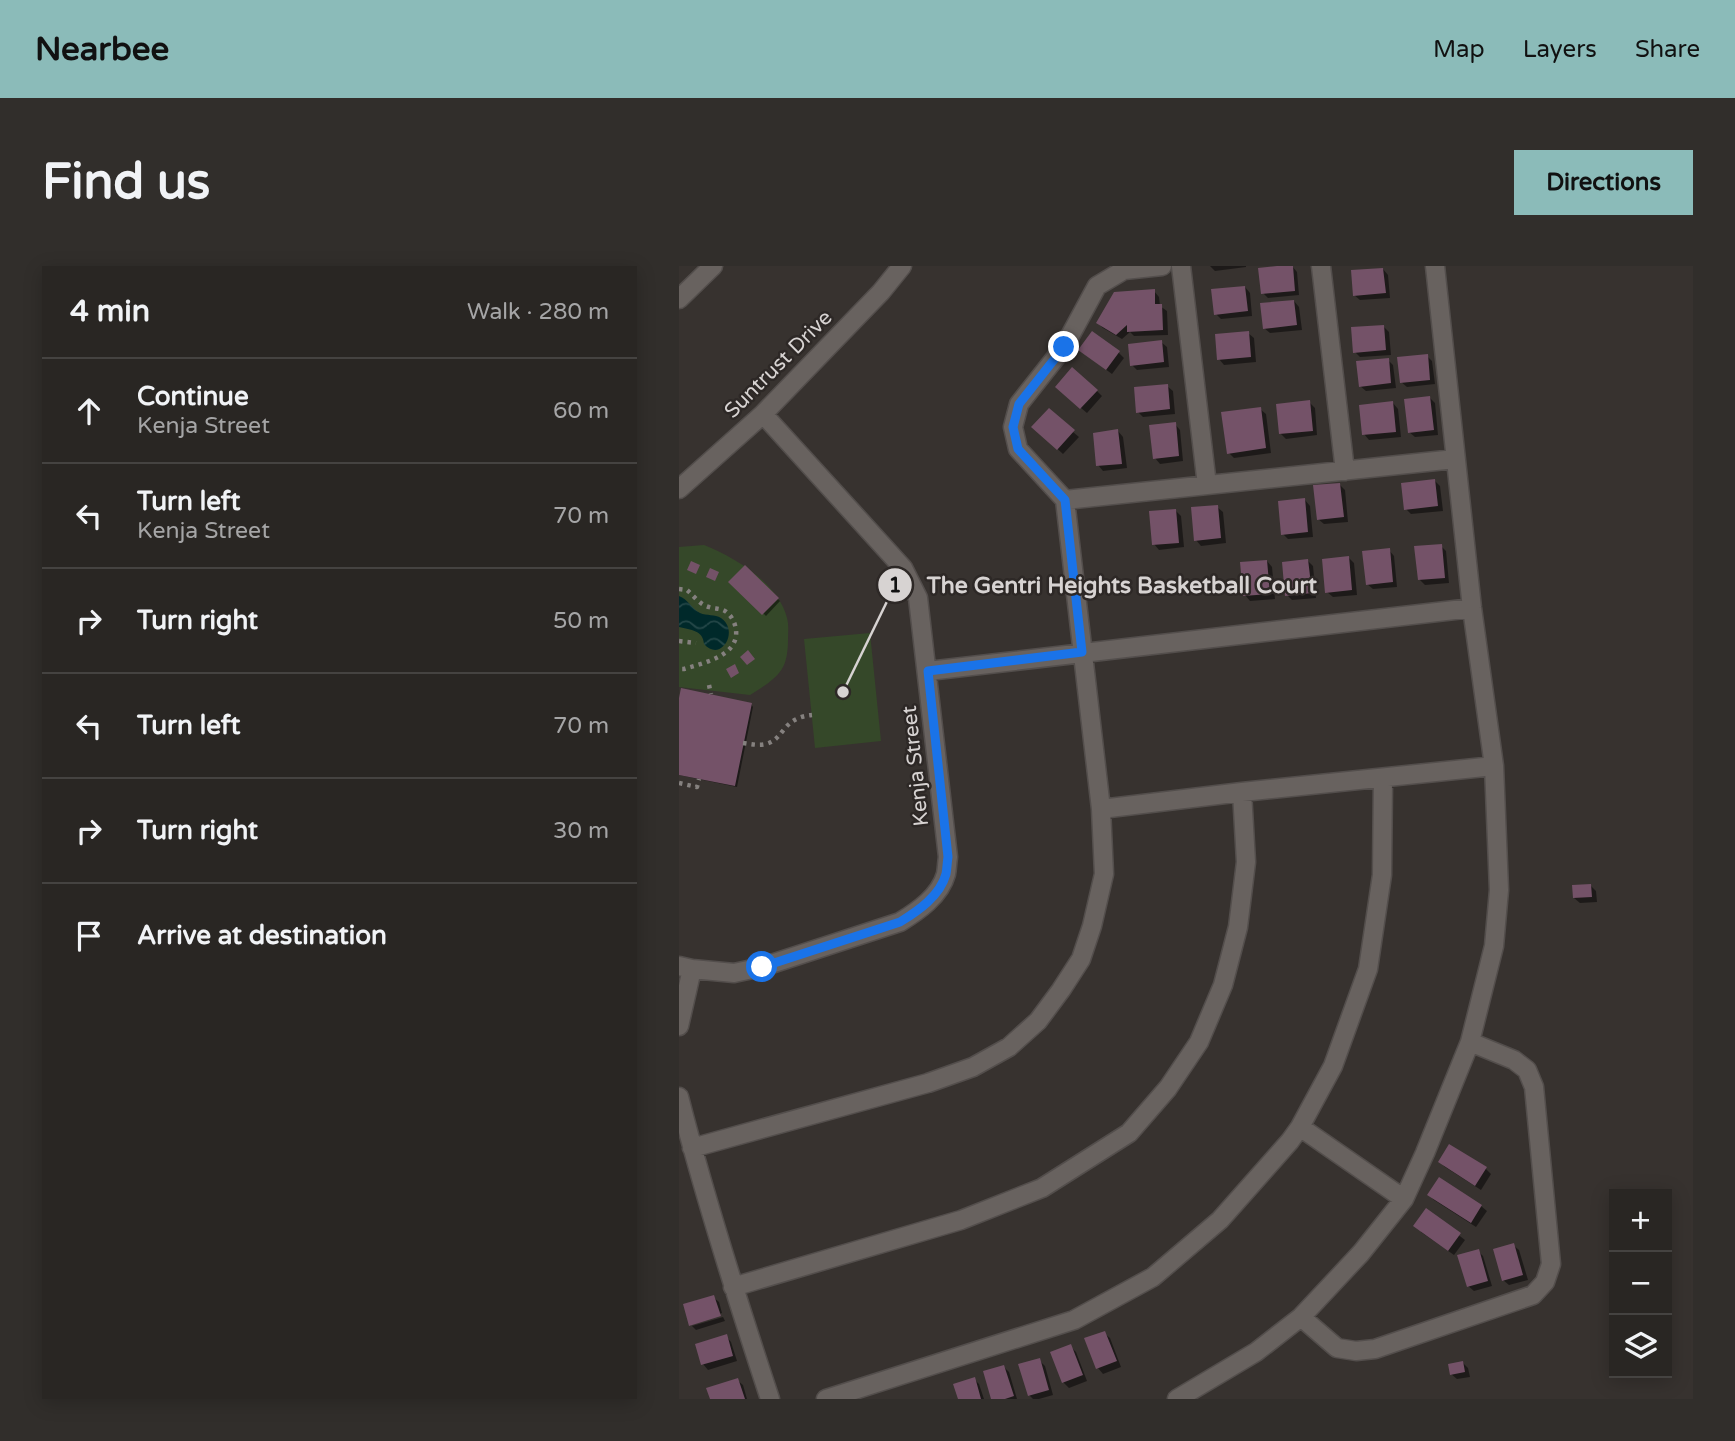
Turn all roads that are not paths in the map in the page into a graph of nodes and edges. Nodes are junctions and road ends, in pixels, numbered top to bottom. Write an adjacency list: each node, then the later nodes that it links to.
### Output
1 (713, 266): 7 (street)
2 (902, 266): 8 (street, Suntrust Drive)
3 (1162, 266): 13 (street)
4 (1181, 266): 11 (street)
5 (1321, 266): 10 (street)
6 (1435, 266): 9 (street)
7 (679, 299)
8 (763, 414): 12 (street, Suntrust Drive); 16 (street, Kenja Street)
9 (1455, 459): 10 (street); 14 (street)
10 (1345, 471): 11 (street)
11 (1207, 485): 13 (street)
12 (679, 489)
13 (1065, 500): 15 (street)
14 (1472, 608): 15 (street); 17 (street)
15 (1082, 652): 16 (street); 20 (street)
16 (928, 671): 21 (street, Kenja Street)
17 (1494, 766): 18 (street); 23 (street)
18 (1383, 778): 19 (street); 25 (street)
19 (1243, 792): 20 (street); 28 (street)
20 (1101, 809): 26 (street)
21 (685, 967): 22 (street)
22 (679, 1026)
23 (1470, 1042): 27 (street); 29 (street)
24 (679, 1097): 26 (street)
25 (1300, 1126): 27 (street); 31 (street)
26 (692, 1148): 28 (street)
27 (1404, 1199): 29 (street)
28 (733, 1287): 30 (street)
29 (1301, 1317): 32 (street)
30 (769, 1399)
31 (826, 1399)
32 (1177, 1399)

